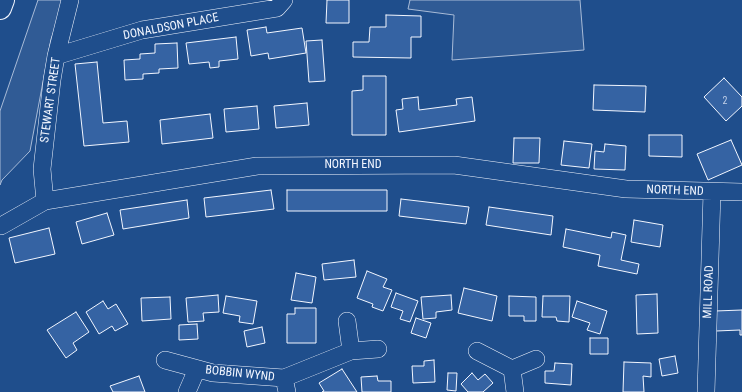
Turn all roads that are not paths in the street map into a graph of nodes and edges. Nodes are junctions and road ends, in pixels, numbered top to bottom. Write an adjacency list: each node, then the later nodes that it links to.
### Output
1 (3, 0): 4 (highway)
2 (70, 0): 5 (street, STEWART STREET)
3 (284, 0): 5 (street, DONALDSON PLACE)
4 (0, 8)
5 (56, 56): 8 (street, STEWART STREET)
6 (712, 192): 7 (street, NORTH END); 8 (street, NORTH END); 21 (street, MILL ROAD)
7 (742, 192)
8 (45, 201): 9 (street, NORTH END)
9 (0, 226)
10 (347, 320): 12 (street)
11 (378, 349): 12 (street, BOBBIN WYND)
12 (351, 351): 18 (street, BOBBIN WYND)
13 (477, 351): 17 (street)
14 (536, 359): 17 (street)
15 (165, 360): 16 (street, BOBBIN WYND)
16 (197, 369): 18 (street, BOBBIN WYND); 19 (street, BOBBIN WYND)
17 (512, 370): 20 (street)
18 (285, 385)
19 (187, 392)
20 (515, 392)
21 (706, 392)

